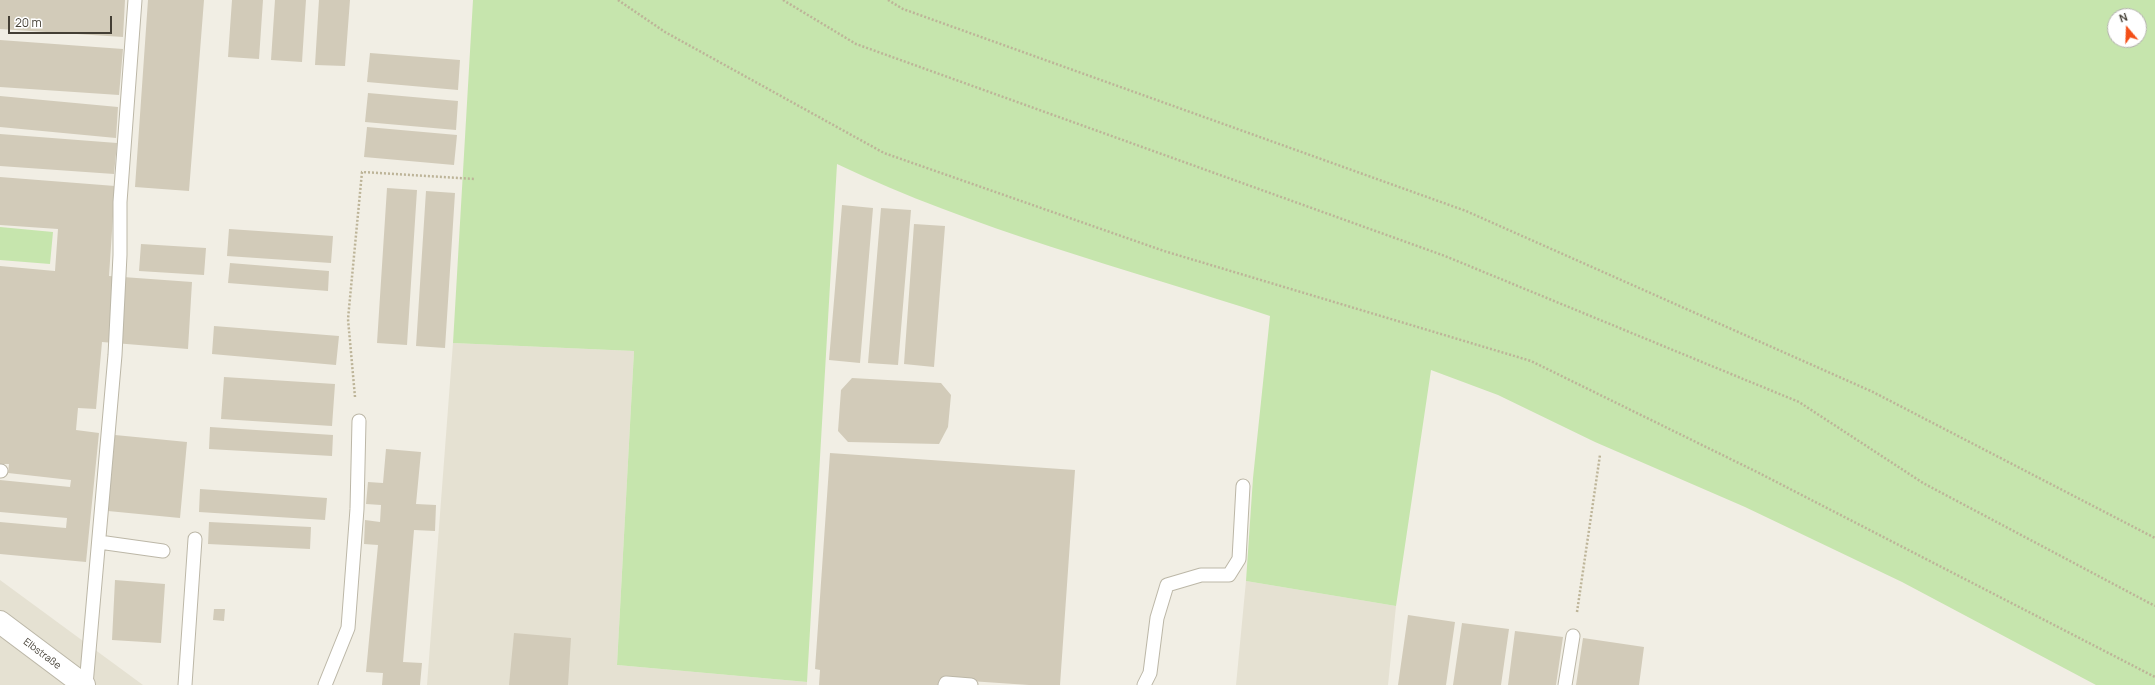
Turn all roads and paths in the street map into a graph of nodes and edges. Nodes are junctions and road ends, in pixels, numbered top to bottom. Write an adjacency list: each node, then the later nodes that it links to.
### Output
1 (135, 0): 11 (lane)
2 (618, 0): 16 (path)
3 (783, 0): 13 (path)
4 (888, 0): 9 (path)
5 (475, 179): 6 (path)
6 (359, 421): 19 (lane)
7 (1600, 456): 15 (path)
8 (1243, 486): 22 (lane)
9 (2155, 538)
10 (195, 539): 18 (lane)
11 (99, 542): 12 (lane); 17 (lane)
12 (163, 551)
13 (2155, 606)
14 (0, 622): 17 (street, Elbstraße)
15 (1573, 636): 23 (lane)
16 (2155, 677)
17 (85, 685)
18 (185, 685)
19 (326, 685)
20 (945, 685): 21 (lane)
21 (971, 685)
22 (1144, 685)
23 (1565, 685)

